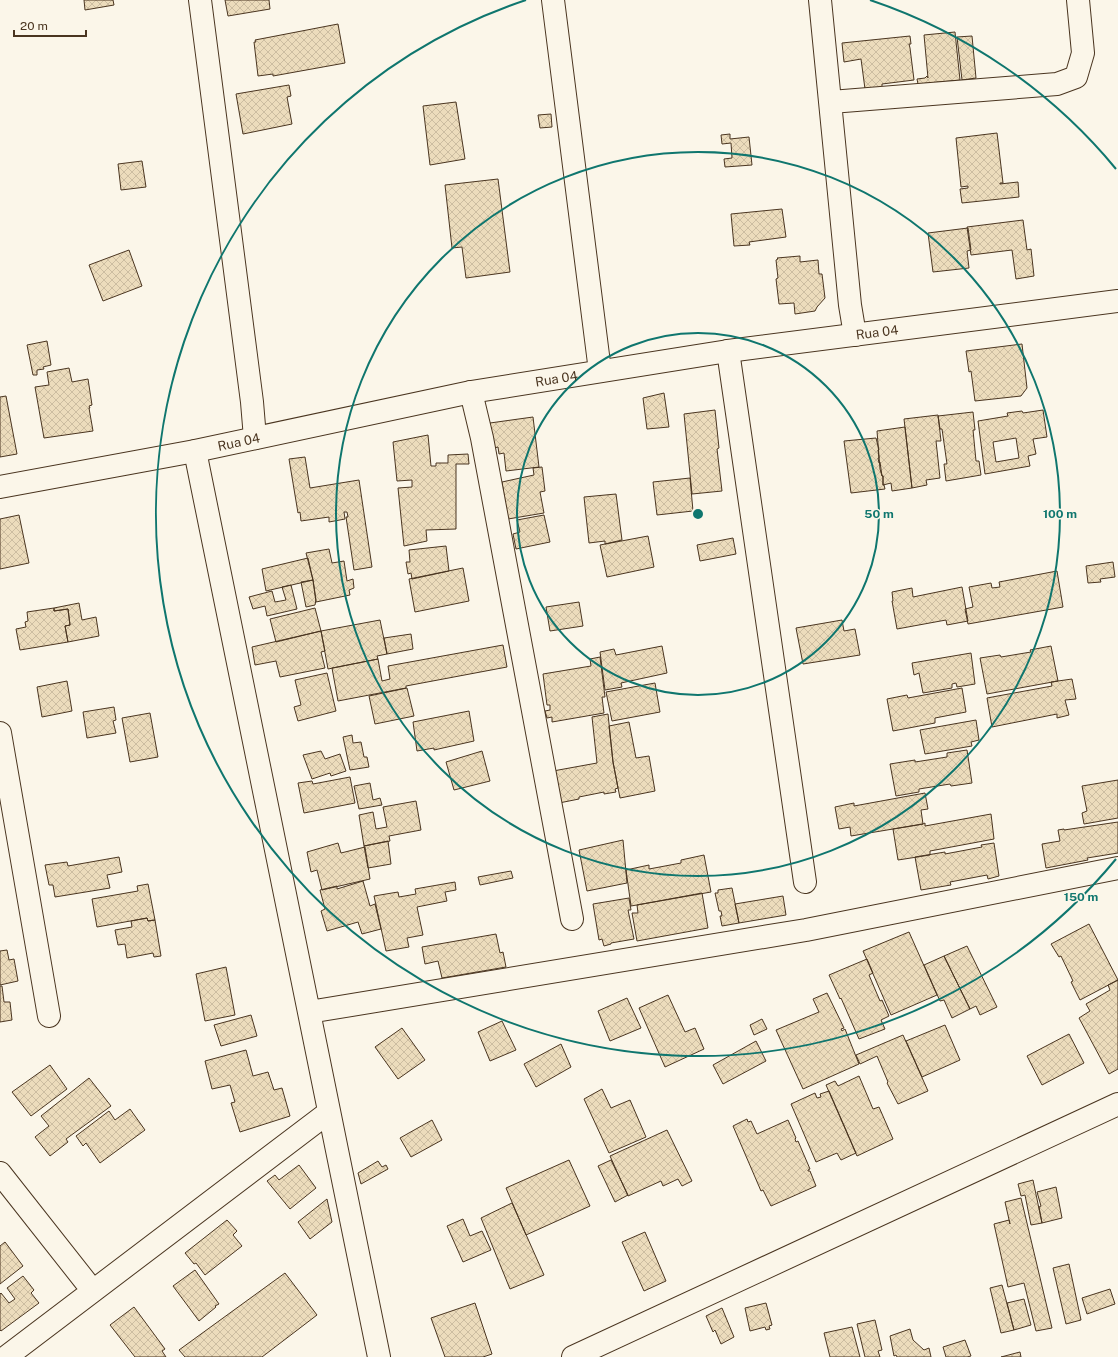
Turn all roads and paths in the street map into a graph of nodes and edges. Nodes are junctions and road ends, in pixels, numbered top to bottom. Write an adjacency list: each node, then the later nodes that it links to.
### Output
1 (200, 0): 11 (street)
2 (553, 0): 9 (street)
3 (820, 0): 5 (street)
4 (1078, 0): 5 (street)
5 (831, 102): 7 (street)
6 (1118, 300): 7 (street, Rua 04)
7 (855, 335): 8 (street, Rua 04)
8 (728, 351): 9 (street, Rua 04); 16 (street)
9 (600, 371): 10 (street, Rua 04)
10 (471, 392): 11 (street, Rua 04); 17 (street)
11 (255, 438): 12 (street, Rua 04)
12 (195, 451): 13 (street, Rua 04); 18 (street)
13 (0, 487)
14 (0, 733): 19 (street)
15 (1118, 868): 18 (street)
16 (805, 882)
17 (572, 919)
18 (309, 1012): 21 (street)
19 (49, 1016)
20 (1118, 1104): 26 (street)
21 (329, 1112): 23 (street); 25 (street)
22 (0, 1173): 23 (street)
23 (93, 1291): 24 (street)
24 (6, 1357)
25 (379, 1357)
26 (573, 1357)

